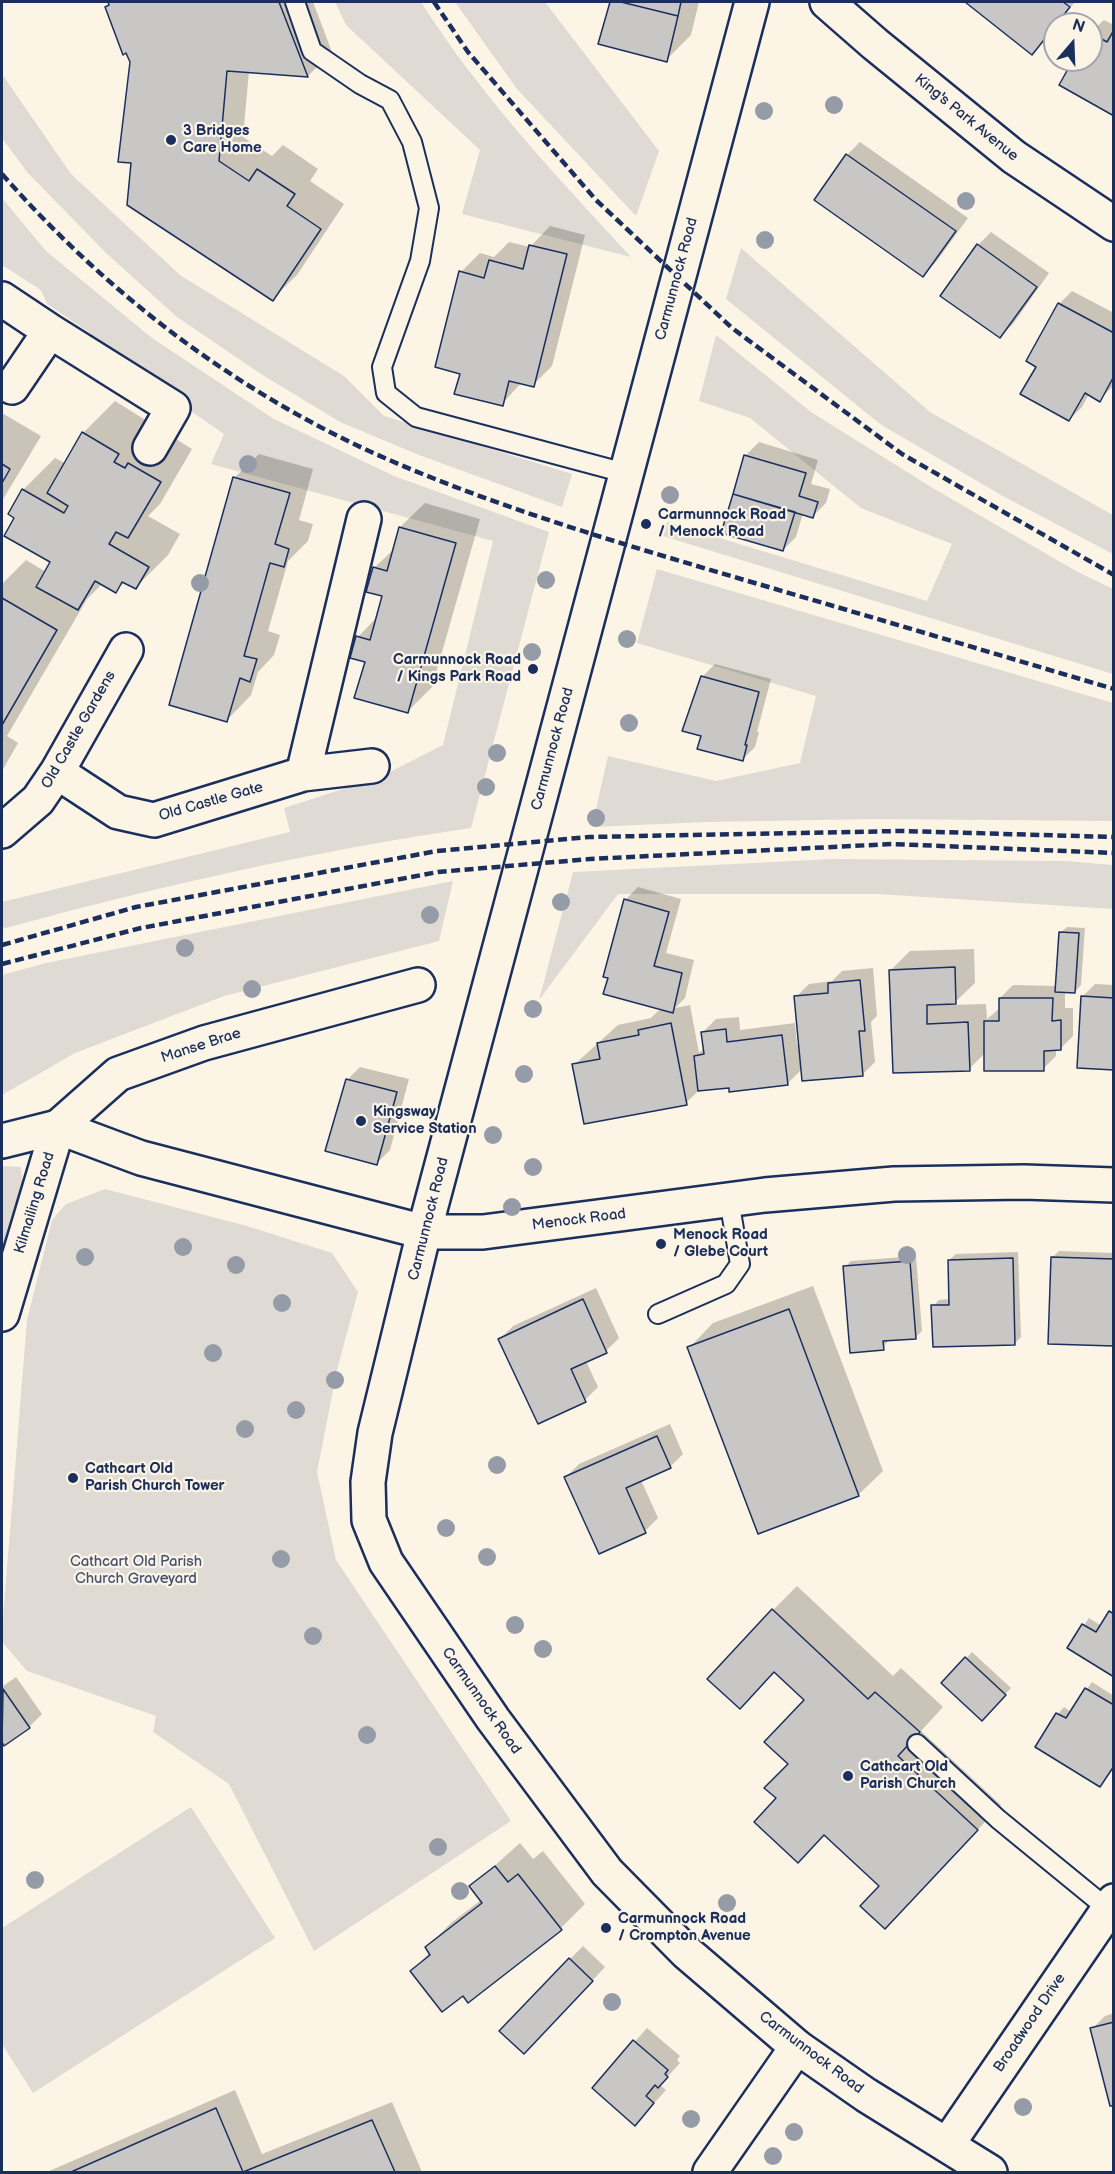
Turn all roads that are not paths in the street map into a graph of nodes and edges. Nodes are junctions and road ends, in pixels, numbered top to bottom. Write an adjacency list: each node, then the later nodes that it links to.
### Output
1 (294, 2): 9 (lane)
2 (752, 2): 9 (street, Carmunnock Road)
3 (828, 2): 4 (street, King's Park Avenue)
4 (1113, 224)
5 (2, 299): 6 (street)
6 (50, 331): 7 (street); 8 (street)
7 (12, 387)
8 (150, 448)
9 (625, 473): 21 (street, Carmunnock Road)
10 (364, 519): 14 (street)
11 (126, 650): 13 (street, Old Castle Gardens)
12 (372, 766): 14 (street, Old Castle Gate)
13 (57, 772): 14 (street, Old Castle Gate); 15 (street, Old Castle Gardens)
14 (303, 774)
15 (2, 831)
16 (418, 985): 17 (street, Manse Brae)
17 (58, 1127): 18 (street, Manse Brae); 21 (street, Menock Road); 22 (street, Kilmailing Road)
18 (2, 1142)
19 (1113, 1185): 20 (street, Menock Road)
20 (729, 1200): 21 (street, Menock Road); 23 (lane)
21 (424, 1232): 26 (street, Carmunnock Road)
22 (2, 1314)
23 (657, 1314)
24 (917, 1744): 25 (lane)
25 (1111, 1905): 27 (street, Broadwood Drive)
26 (797, 2047): 27 (street, Carmunnock Road); 28 (street)
27 (947, 2145): 29 (street, Carmunnock Road)
28 (710, 2172)
29 (990, 2172)

